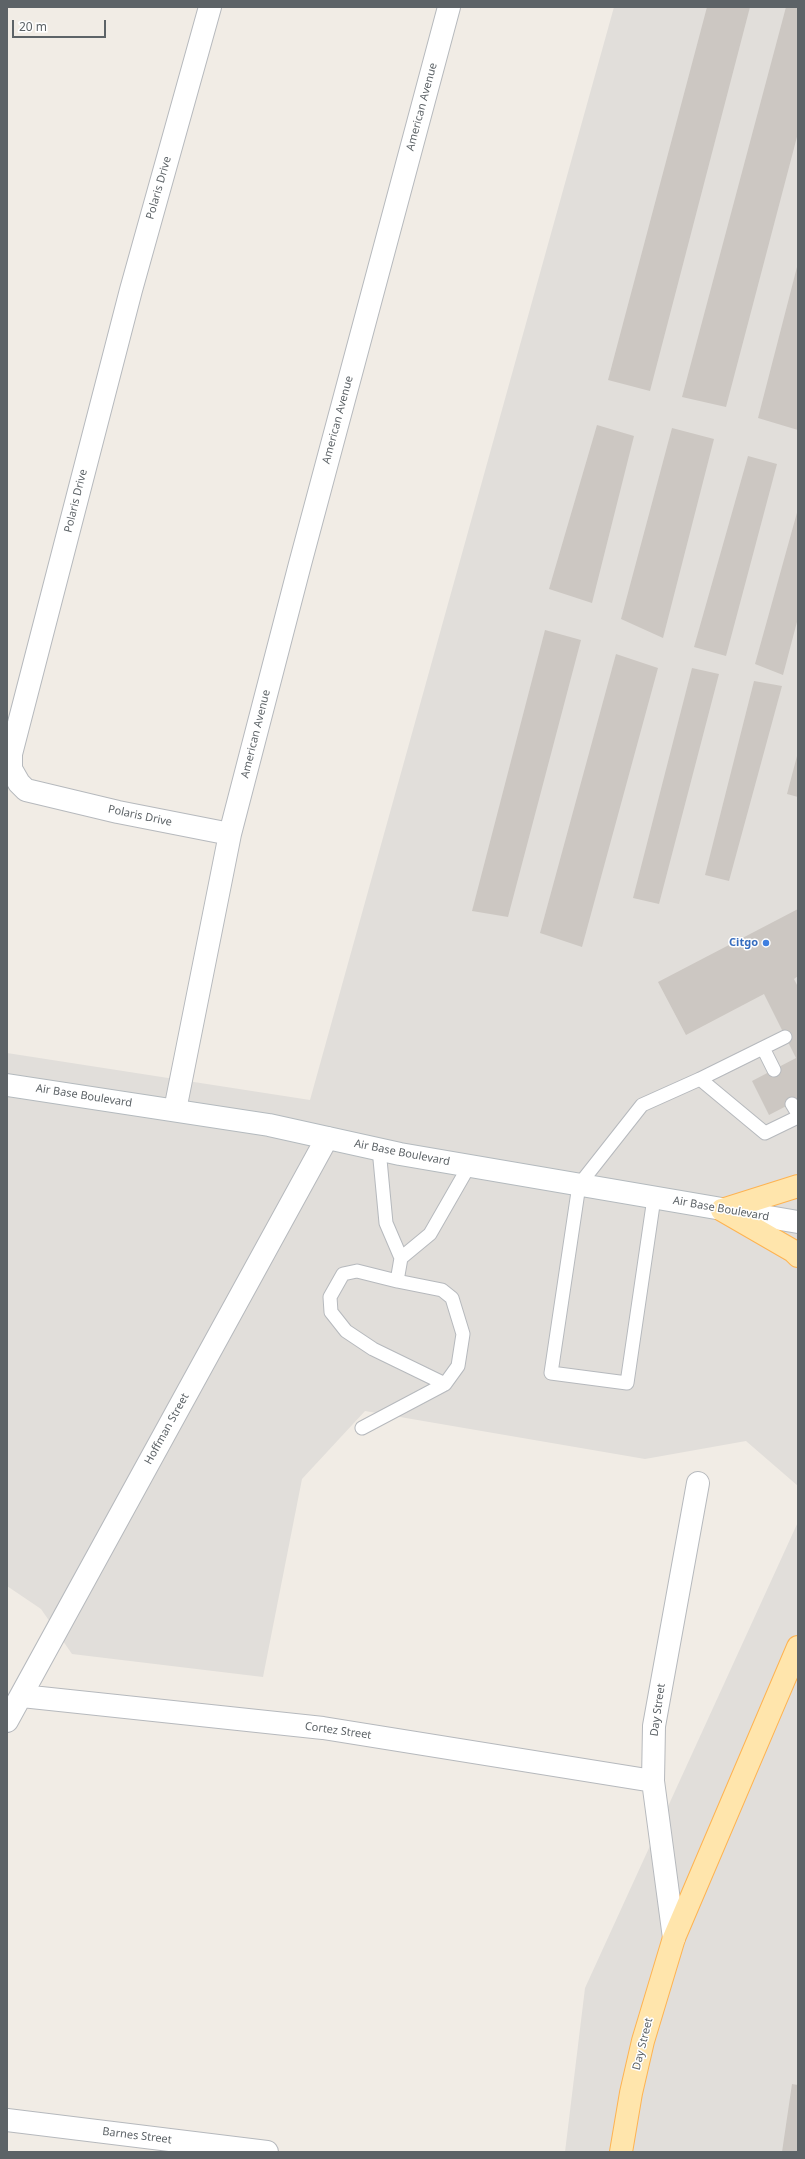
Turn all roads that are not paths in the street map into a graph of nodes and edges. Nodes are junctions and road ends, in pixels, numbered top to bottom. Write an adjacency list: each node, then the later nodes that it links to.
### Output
1 (210, 7): 3 (street, Polaris Drive)
2 (449, 7): 3 (street, American Avenue)
3 (230, 834): 9 (street, American Avenue)
4 (785, 1037): 5 (lane)
5 (763, 1048): 6 (lane); 7 (lane)
6 (774, 1070)
7 (700, 1079): 10 (lane); 14 (lane)
8 (7, 1085): 9 (street, Air Base Boulevard)
9 (175, 1110): 11 (street, Air Base Boulevard)
10 (796, 1112)
11 (327, 1138): 12 (street, Air Base Boulevard); 26 (street, Hoffman Street)
12 (378, 1149): 13 (street, Air Base Boulevard); 20 (lane)
13 (469, 1166): 14 (street, Air Base Boulevard); 20 (lane)
14 (579, 1185): 16 (street, Air Base Boulevard); 16 (lane)
15 (798, 1186): 17 (main road)
16 (654, 1198): 17 (street, Air Base Boulevard)
17 (722, 1210): 18 (street, Air Base Boulevard); 19 (main road)
18 (798, 1222)
19 (798, 1256)
20 (401, 1258): 21 (lane)
21 (397, 1282): 22 (lane); 22 (lane)
22 (446, 1384): 23 (lane)
23 (362, 1428)
24 (698, 1483): 28 (street, Day Street)
25 (798, 1647): 29 (main road, Day Street)
26 (22, 1696): 27 (street, Hoffman Street); 28 (street, Cortez Street)
27 (7, 1721)
28 (653, 1781): 29 (street, Day Street)
29 (674, 1938): 32 (main road, Day Street)
30 (7, 2120): 31 (street, Barnes Street)
31 (267, 2152)
32 (621, 2152)

